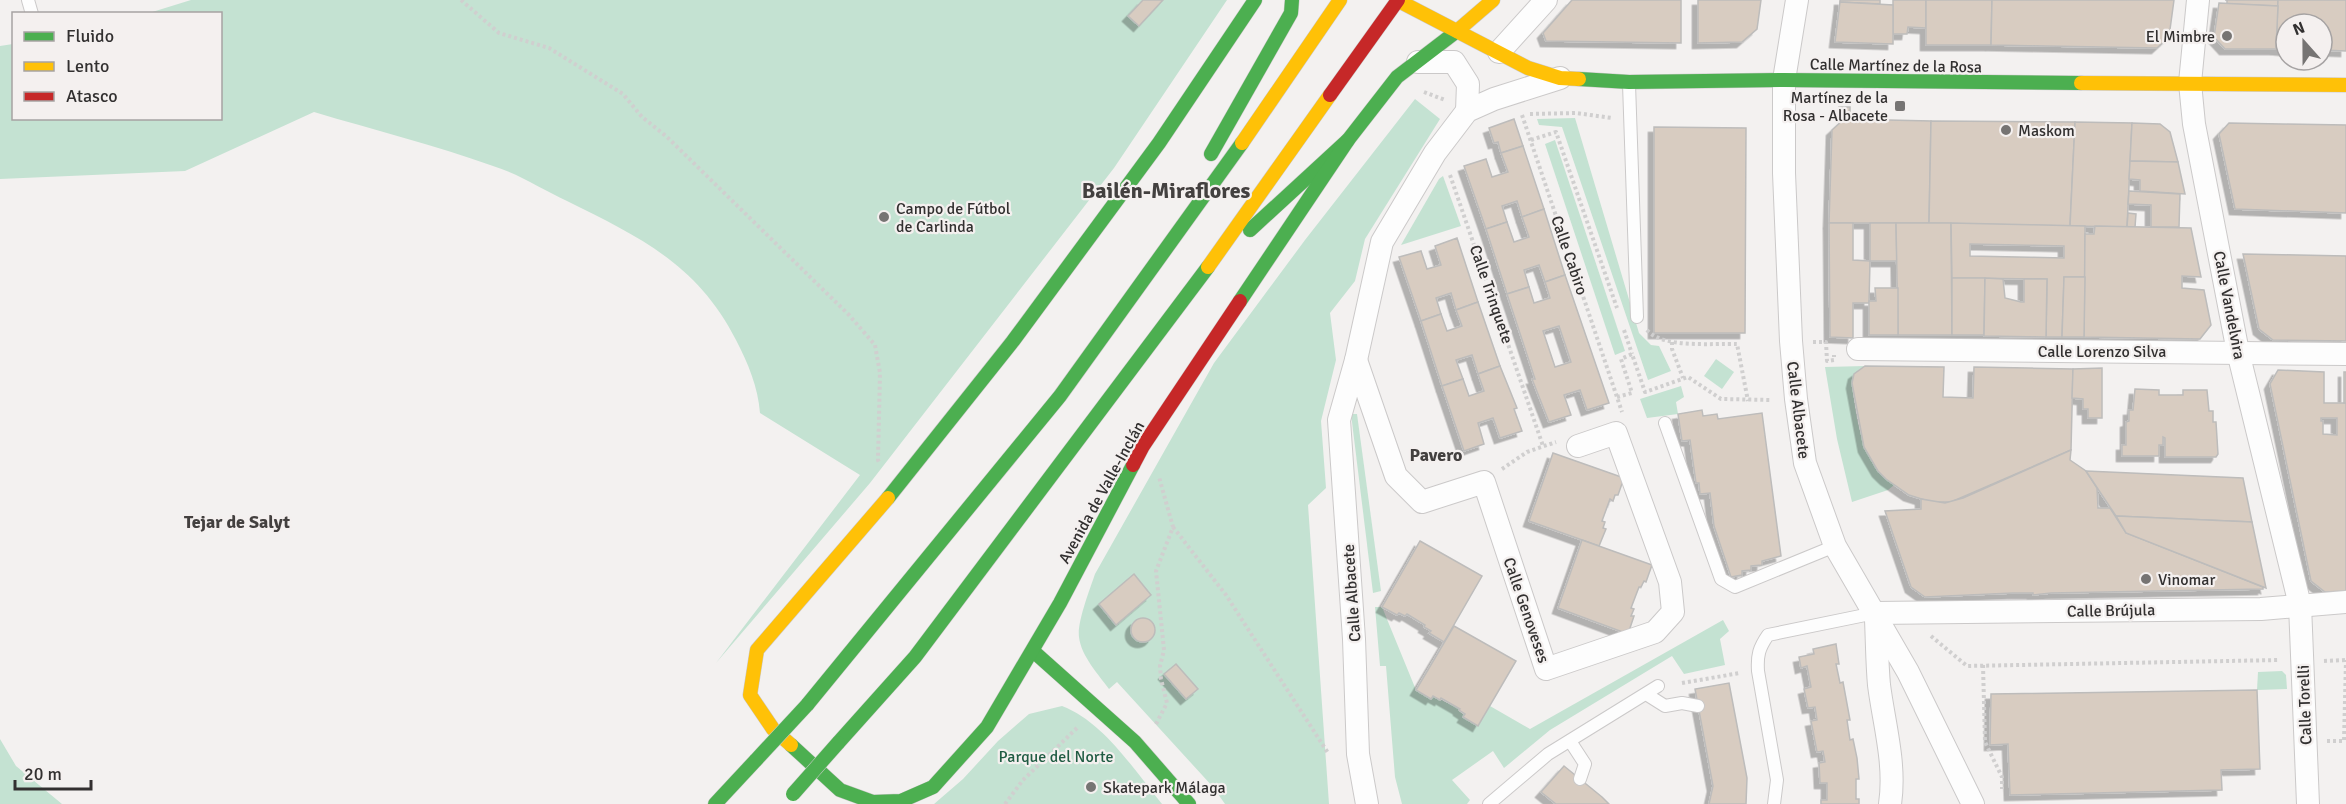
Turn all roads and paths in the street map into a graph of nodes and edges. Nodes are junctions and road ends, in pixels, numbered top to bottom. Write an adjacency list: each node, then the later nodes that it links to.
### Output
1 (461, 0): 48 (path)
2 (1255, 0): 75 (main road, Avenida de Valle-Inclán)
3 (1292, 0): 28 (main road)
4 (1340, 0): 28 (main road)
5 (1398, 0): 10 (main road, Calle Martínez de la Rosa); 29 (main road)
6 (1493, 0): 10 (main road, Avenida de Valle-Inclán)
7 (1546, 0): 11 (street)
8 (1797, 0): 14 (street, Calle Albacete)
9 (2198, 0): 16 (street, Calle Vandelvira)
10 (1457, 31): 11 (main road, Calle Martínez de la Rosa); 12 (main road, Avenida de Valle-Inclán)
11 (1499, 52): 13 (main road, Calle Martínez de la Rosa)
12 (1418, 62): 19 (street); 23 (main road, Avenida de Valle-Inclán)
13 (1560, 78): 15 (main road, Calle Martínez de la Rosa); 19 (street)
14 (1784, 80): 15 (main road, Calle Martínez de la Rosa); 16 (main road, Calle Martínez de la Rosa); 43 (street, Calle Albacete)
15 (1629, 82): 22 (lane)
16 (2190, 83): 17 (main road, Calle Martínez de la Rosa); 36 (street, Calle Vandelvira)
17 (2346, 85)
18 (1415, 88): 19 (path)
19 (1461, 107): 25 (street)
20 (1522, 114): 21 (path); 22 (path); 24 (path, Calle Cabiro)
21 (1512, 116)
22 (1630, 120): 31 (lane)
23 (1348, 140): 29 (main road); 57 (main road, Avenida de Valle-Inclán)
24 (1531, 140): 30 (path); 42 (path, Calle Cabiro)
25 (1441, 160): 27 (path, Calle Trinquete); 39 (street, Calle Albacete)
26 (1453, 169): 27 (path)
27 (1451, 177): 50 (path, Calle Trinquete)
28 (1171, 242): 76 (main road, bridge)
29 (1208, 267): 73 (main road, bridge)
30 (1617, 310)
31 (1637, 317): 33 (path)
32 (1621, 321): 37 (path)
33 (1672, 342): 41 (path); 44 (path)
34 (1826, 342): 40 (path)
35 (1858, 348): 36 (street, Calle Lorenzo Silva)
36 (2238, 352): 38 (street, Calle Lorenzo Silva); 54 (street, Calle Vandelvira)
37 (1632, 354): 41 (path); 42 (path)
38 (2346, 354)
39 (1356, 360): 50 (street); 79 (street, Calle Albacete)
40 (1834, 360)
41 (1683, 378): 44 (path)
42 (1617, 396): 45 (path, Calle Cabiro)
43 (1796, 399): 44 (path); 52 (street, Calle Albacete)
44 (1749, 401)
45 (1624, 417)
46 (1665, 423): 52 (lane)
47 (1578, 446): 50 (street, Calle Genoveses)
48 (882, 467)
49 (1156, 468): 51 (path)
50 (1484, 482)
51 (1173, 527): 67 (path); 70 (path)
52 (1835, 546): 55 (street, Calle Albacete)
53 (2346, 602): 54 (street, Calle Brújula)
54 (2300, 605): 55 (street, Calle Brújula); 83 (street, Calle Torelli)
55 (1875, 613): 62 (lane); 81 (street, Calle Albacete); 82 (street)
56 (1934, 639): 61 (path)
57 (1033, 651): 75 (main road, Avenida de Valle-Inclán); 78 (main road)
58 (2320, 660): 59 (path)
59 (2346, 660): 69 (path)
60 (2277, 661): 61 (path)
61 (1983, 665): 72 (path)
62 (1758, 671): 63 (path); 80 (lane)
63 (1658, 686): 64 (lane)
64 (1646, 694): 65 (lane); 68 (lane)
65 (1698, 706)
66 (1086, 718): 77 (path)
67 (1152, 728)
68 (1570, 741): 71 (lane); 74 (lane)
69 (2330, 741)
70 (1328, 753)
71 (1580, 779)
72 (2002, 789)
73 (789, 799)
74 (1497, 802)
75 (872, 803)
76 (715, 804)
77 (1005, 804)
78 (1189, 804)
79 (1366, 804)
80 (1774, 804)
81 (1890, 804)
82 (1973, 804)
83 (2308, 804)

